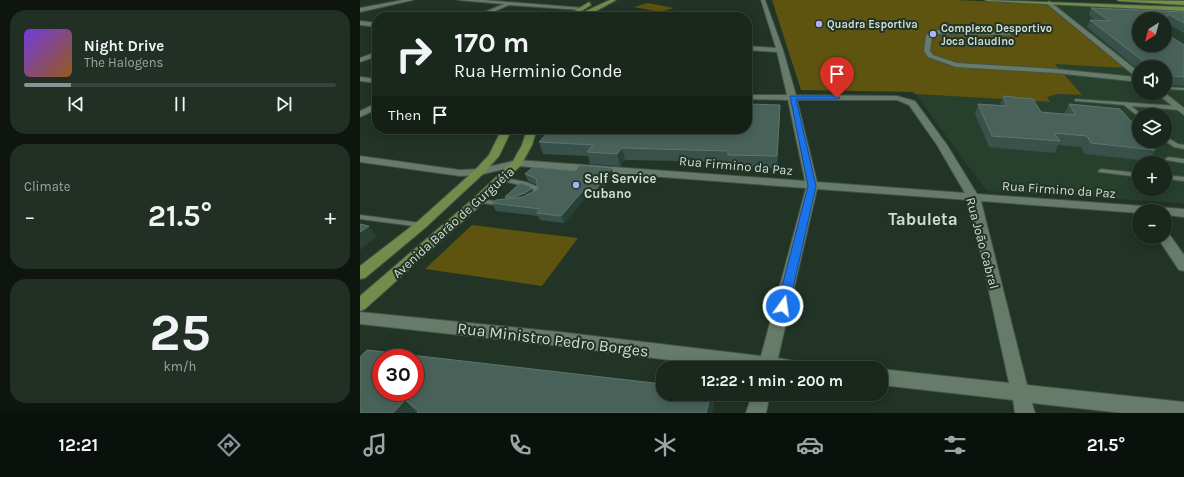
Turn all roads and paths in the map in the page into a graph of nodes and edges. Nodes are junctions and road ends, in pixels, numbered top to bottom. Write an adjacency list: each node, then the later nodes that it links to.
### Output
1 (410, 0): 16 (street)
2 (460, 0): 13 (street)
3 (521, 0): 13 (street)
4 (601, 0): 17 (main road)
5 (608, 0): 20 (main road)
6 (614, 0): 20 (main road)
7 (763, 0): 23 (street)
8 (987, 0): 12 (main road)
9 (1119, 0): 11 (highway)
10 (594, 1): 17 (main road)
11 (1138, 1): 14 (highway)
12 (1049, 3): 15 (main road); 26 (street)
13 (510, 4): 17 (street); 18 (street)
14 (1184, 4)
15 (1184, 9)
16 (360, 10)
17 (578, 10): 19 (main road)
18 (489, 12)
19 (575, 12)
20 (588, 12)
21 (1008, 34): 28 (street)
22 (752, 48): 23 (street)
23 (780, 50): 33 (street)
24 (372, 56): 25 (street)
25 (360, 60)
26 (1132, 70)
27 (360, 79): 29 (street)
28 (1132, 79)
29 (372, 80)
30 (1172, 88): 31 (lane)
31 (1184, 89)
32 (752, 97): 33 (street)
33 (792, 97): 55 (street); 56 (street, Rua João Cabral)
34 (1077, 100): 36 (lane)
35 (1170, 100): 37 (street)
36 (1126, 104): 37 (lane); 39 (lane)
37 (1180, 107)
38 (372, 108): 40 (street)
39 (1132, 109)
40 (360, 114)
41 (505, 134): 50 (main road, Avenida Barão de Gurguéia)
42 (530, 134): 48 (main road, Avenida Barão de Gurguéia)
43 (1172, 143): 44 (lane)
44 (1184, 147)
45 (360, 159): 50 (street, Rua Firmino da Paz)
46 (1172, 160): 47 (lane)
47 (1184, 161)
48 (517, 163): 50 (street, Rua Firmino da Paz); 53 (main road, Avenida Barão de Gurguéia); 55 (street, Rua Firmino da Paz)
49 (1101, 171): 51 (lane)
50 (479, 172): 64 (main road, Avenida Barão de Gurguéia)
51 (1132, 174)
52 (1172, 178): 54 (lane)
53 (500, 179): 57 (main road, Avenida Barão de Gurguéia); 58 (lane)
54 (1184, 179)
55 (812, 186): 56 (street, Rua Firmino da Paz); 71 (street)
56 (974, 198): 60 (street, Rua Firmino da Paz); 73 (street, Rua João Cabral)
57 (478, 201): 59 (lane); 68 (main road, Avenida Barão de Gurguéia)
58 (527, 202)
59 (507, 205)
60 (1132, 209)
61 (1172, 212): 62 (street)
62 (1184, 213)
63 (360, 217): 64 (lane)
64 (420, 225): 67 (main road, Avenida Barão de Gurguéia)
65 (1169, 244): 66 (street)
66 (1184, 266)
67 (360, 274)
68 (360, 305)
69 (360, 318): 70 (street, Rua Ministro Pedro Borges)
70 (723, 361)
71 (769, 361)
72 (888, 378): 73 (street)
73 (1020, 392): 75 (street); 77 (street, Rua João Cabral)
74 (759, 401): 76 (street)
75 (1184, 411)
76 (756, 413)
77 (1025, 413)

